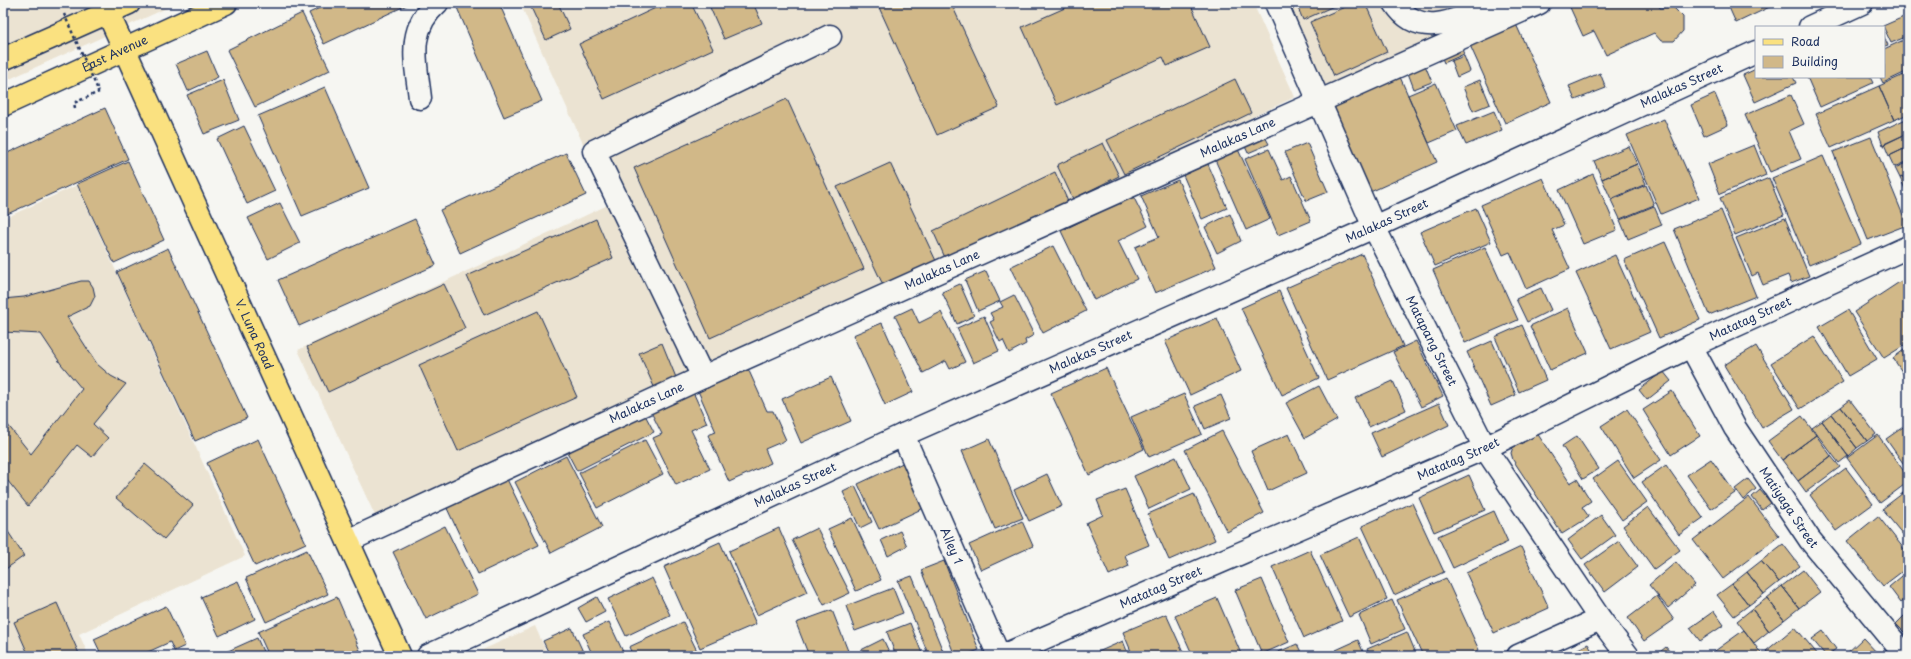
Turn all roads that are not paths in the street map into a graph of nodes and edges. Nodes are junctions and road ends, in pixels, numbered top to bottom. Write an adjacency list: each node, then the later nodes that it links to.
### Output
1 (128, 3): 9 (main road)
2 (226, 3): 12 (main road, East Avenue)
3 (437, 3): 15 (street)
4 (1276, 3): 16 (street, Matapang Street)
5 (1395, 3): 6 (street)
6 (1494, 3)
7 (1539, 3): 16 (street, Malakas Lane)
8 (1862, 3): 10 (street)
9 (108, 13): 12 (main road, V. Luna Road); 14 (main road)
10 (1812, 26)
11 (830, 36): 21 (street)
12 (124, 49): 17 (main road, East Avenue); 24 (main road, V. Luna Road)
13 (1755, 52): 18 (street, Malakas Street)
14 (3, 59)
15 (420, 98)
16 (1318, 103): 18 (street, Matapang Street); 21 (street, Malakas Lane)
17 (3, 105)
18 (1374, 227): 22 (street, Malakas Street); 23 (street, Matapang Street)
19 (1907, 250): 20 (street, Matatag Street)
20 (1691, 346): 23 (street, Matatag Street); 31 (street, Matiyaga Street)
21 (701, 374): 24 (street, Malakas Lane)
22 (903, 435): 27 (street, Malakas Street); 28 (street, Alley 1)
23 (1485, 448): 25 (street, Matapang Street); 28 (street, Matatag Street)
24 (348, 541): 26 (main road, V. Luna Road)
25 (1600, 619): 29 (street); 30 (street, Matapang Street)
26 (400, 656)
27 (428, 656)
28 (1000, 656)
29 (1518, 656)
30 (1628, 656)
31 (1906, 656)

